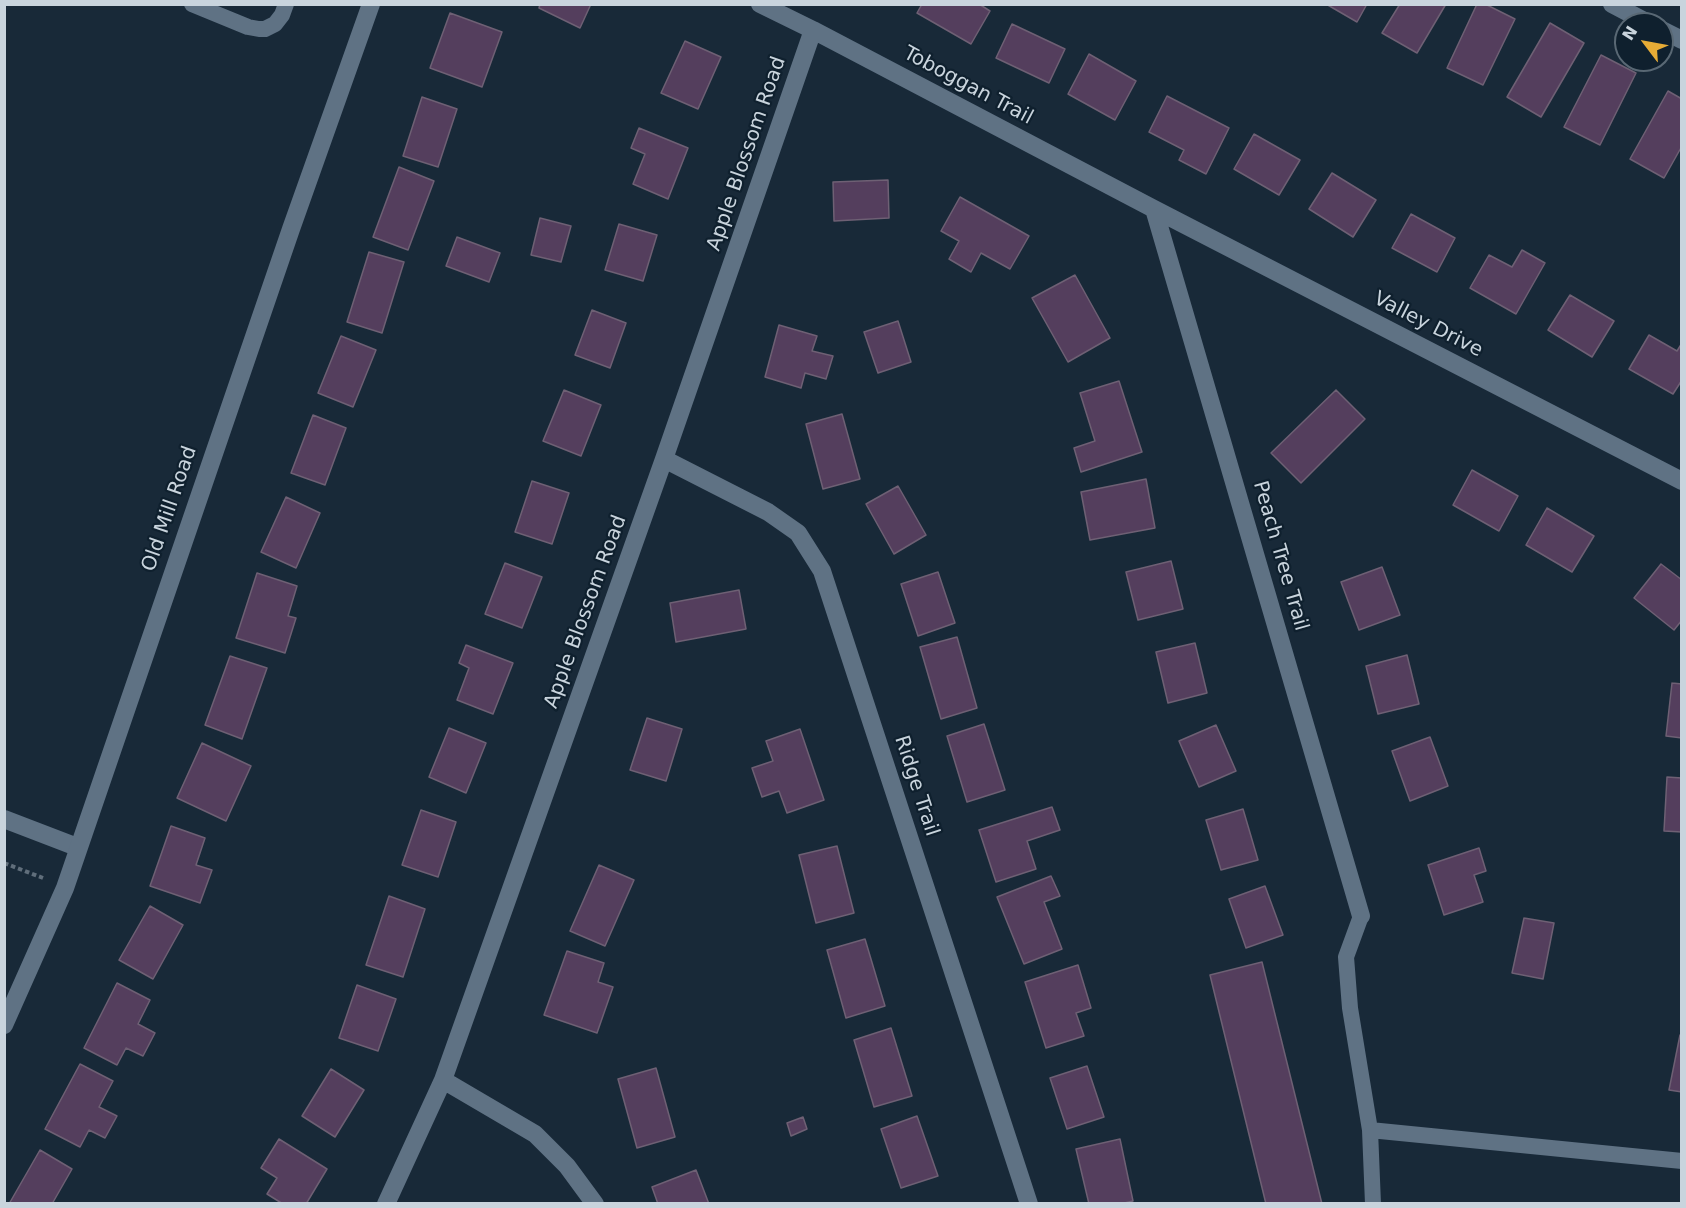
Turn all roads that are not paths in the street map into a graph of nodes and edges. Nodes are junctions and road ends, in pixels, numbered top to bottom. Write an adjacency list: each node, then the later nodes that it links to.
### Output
1 (192, 4): 2 (lane)
2 (286, 4)
3 (371, 4): 12 (street, Old Mill Road)
4 (760, 4): 7 (street, Toboggan Trail)
5 (1612, 4): 6 (street)
6 (1627, 12)
7 (813, 30): 8 (street, Toboggan Trail); 9 (street, Apple Blossom Road)
8 (1155, 209): 10 (street, Valley Drive); 13 (street, Peach Tree Trail)
9 (664, 459): 15 (street, Apple Blossom Road); 20 (street, Ridge Trail)
10 (1682, 482)
11 (4, 819): 12 (street)
12 (78, 847): 14 (street, Old Mill Road)
13 (1362, 916): 16 (lane)
14 (4, 1025)
15 (443, 1080): 18 (street, Apple Blossom Road); 19 (street)
16 (1370, 1131): 17 (lane); 21 (lane)
17 (1682, 1161)
18 (386, 1203)
19 (595, 1203)
20 (1029, 1203)
21 (1373, 1203)

